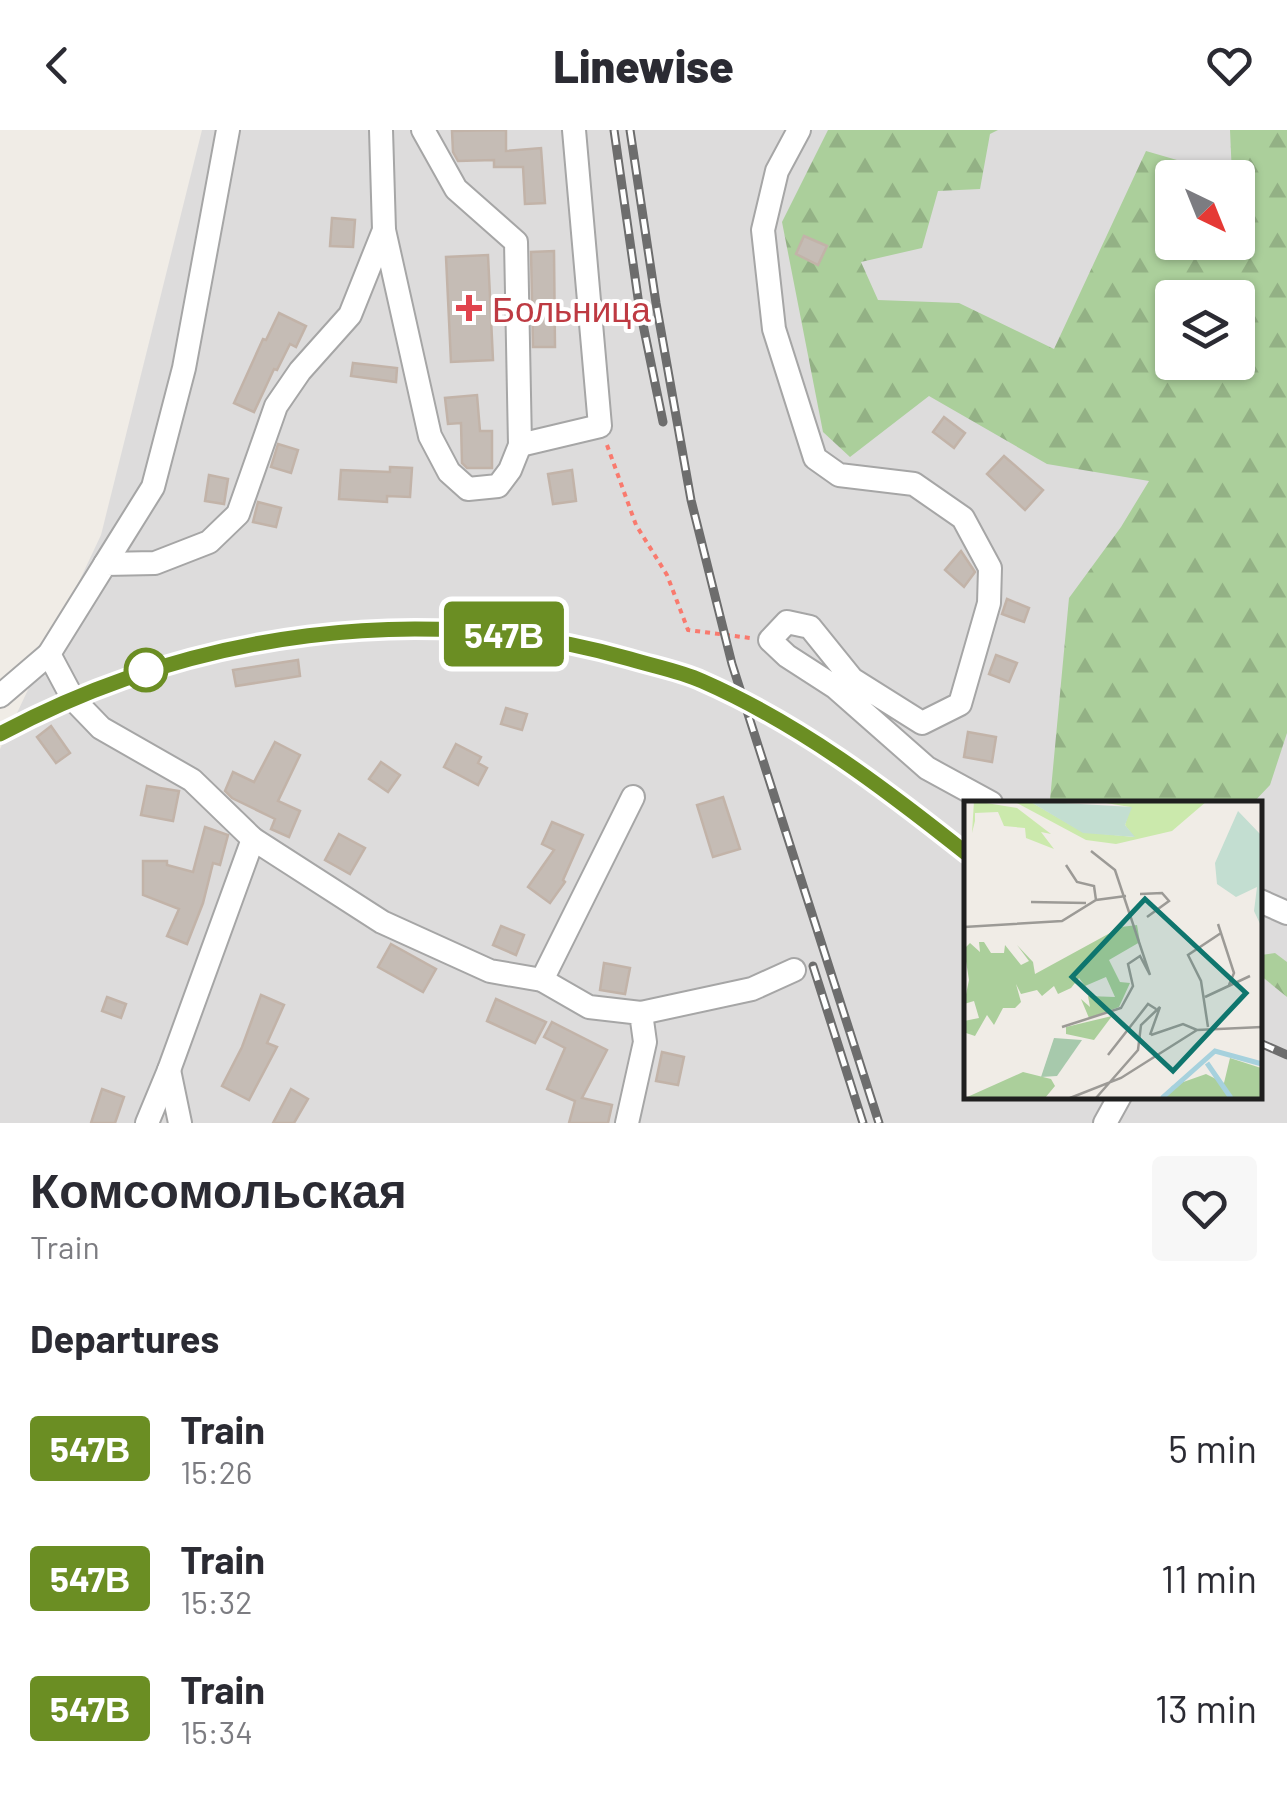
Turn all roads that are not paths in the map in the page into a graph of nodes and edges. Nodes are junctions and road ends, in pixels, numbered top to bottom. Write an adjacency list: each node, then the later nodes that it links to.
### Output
1 (228, 130): 8 (street)
2 (381, 130): 6 (street)
3 (423, 130): 7 (street)
4 (574, 130): 7 (street)
5 (799, 130): 12 (street)
6 (384, 230): 7 (street); 8 (street)
7 (520, 445)
8 (106, 564): 9 (street)
9 (49, 654): 10 (street); 13 (street)
10 (0, 696)
11 (632, 797): 17 (street)
12 (987, 801)
13 (253, 839): 17 (street); 19 (street)
14 (1262, 904): 15 (street)
15 (1287, 913)
16 (794, 970): 18 (street)
17 (542, 980): 18 (street)
18 (641, 1013): 23 (street)
19 (170, 1070): 21 (street); 22 (street)
20 (1119, 1098): 24 (street)
21 (147, 1123)
22 (180, 1123)
23 (627, 1123)
24 (1106, 1123)

